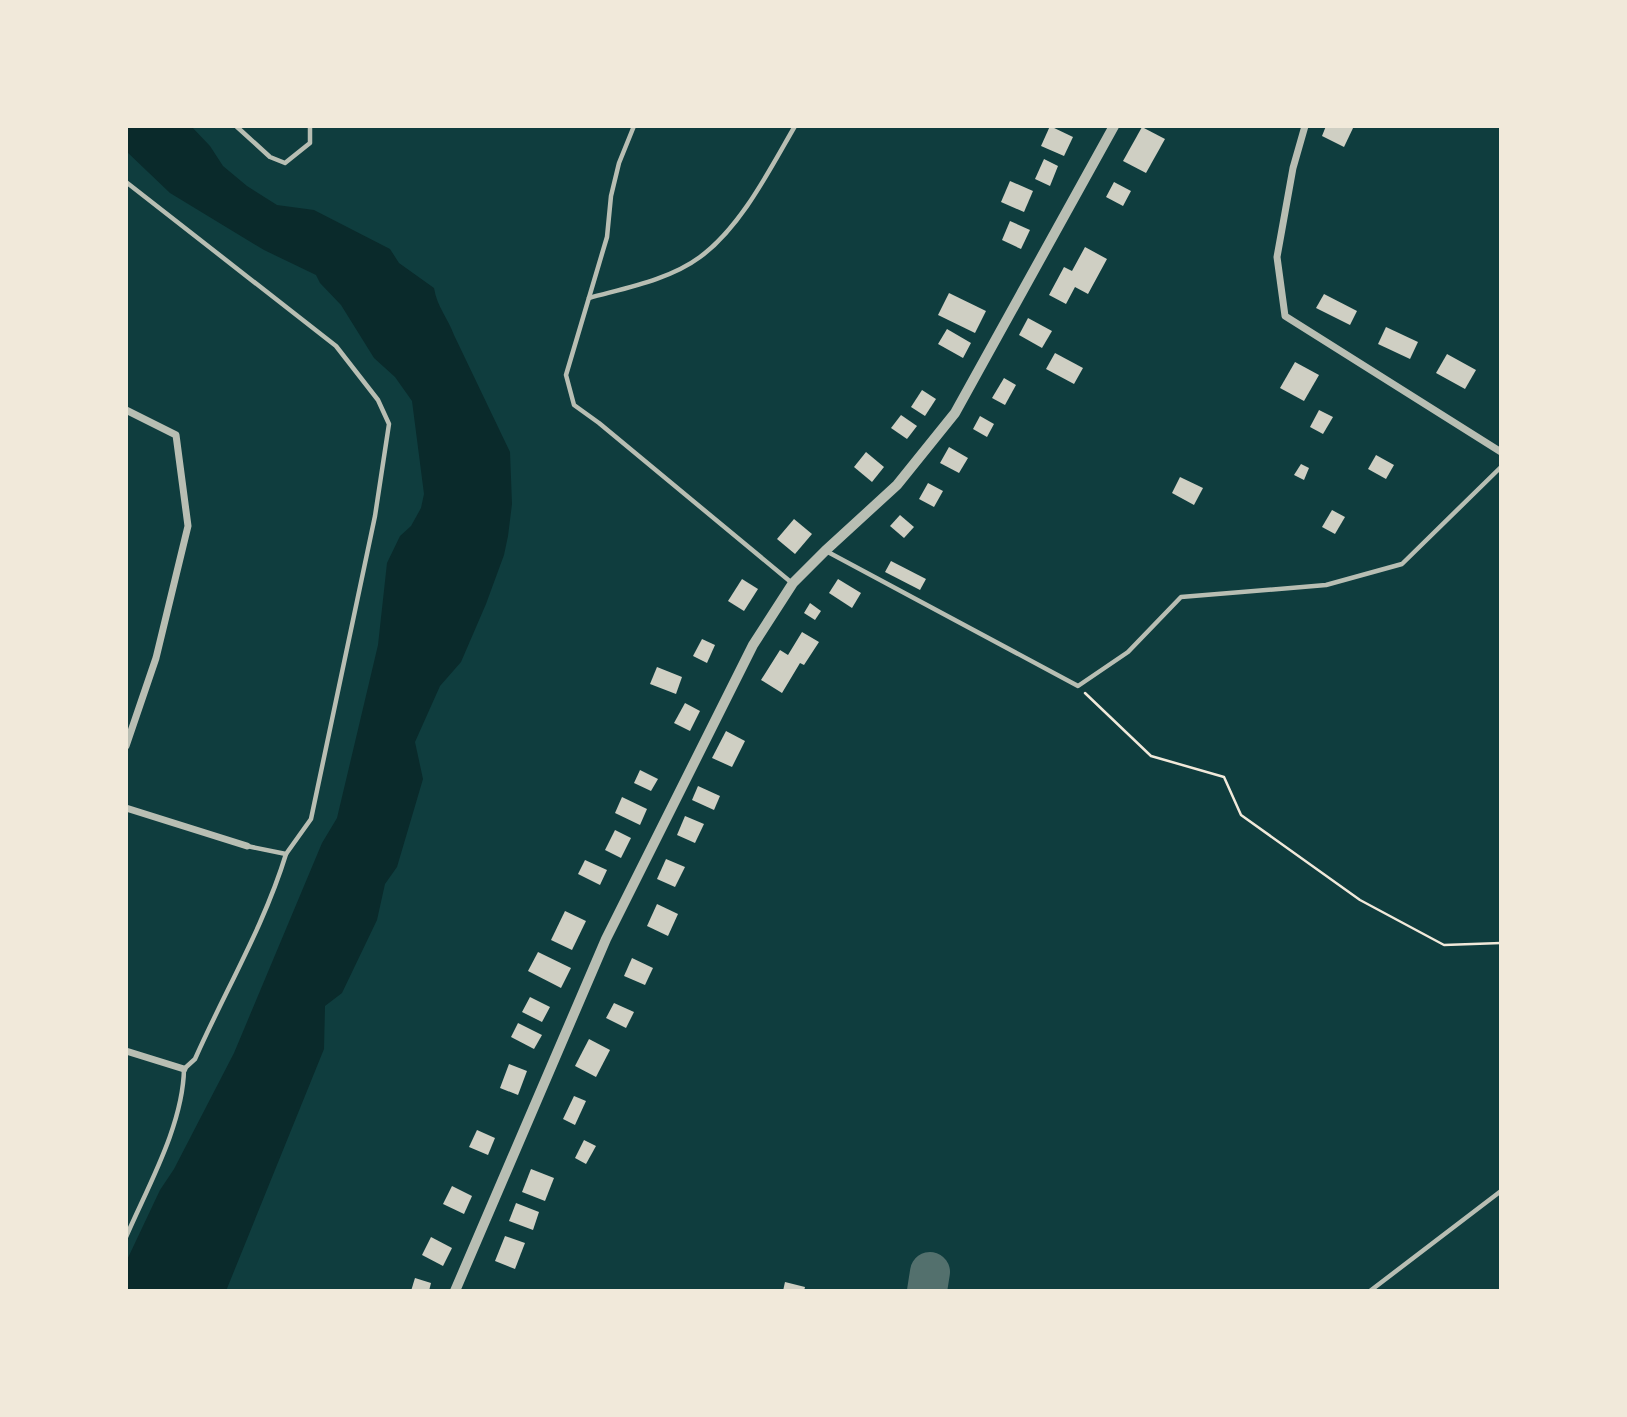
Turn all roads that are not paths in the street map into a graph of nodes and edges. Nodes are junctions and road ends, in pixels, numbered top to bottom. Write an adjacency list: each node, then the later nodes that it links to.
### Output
1 (236, 126): 2 (lane)
2 (310, 126)
3 (634, 126): 8 (lane)
4 (796, 126): 8 (lane)
5 (1114, 126): 12 (street)
6 (1305, 126): 10 (street)
7 (126, 182): 17 (lane)
8 (589, 299): 13 (lane)
9 (126, 410): 14 (street)
10 (1501, 452)
11 (1501, 467): 12 (lane)
12 (825, 551): 13 (street)
13 (793, 583): 22 (street)
14 (126, 746)
15 (126, 808): 16 (street)
16 (247, 846): 17 (lane)
17 (286, 854): 19 (lane)
18 (126, 1051): 19 (street)
19 (184, 1069): 21 (lane)
20 (1501, 1191): 23 (lane)
21 (126, 1237)
22 (455, 1291)
23 (1370, 1291)

